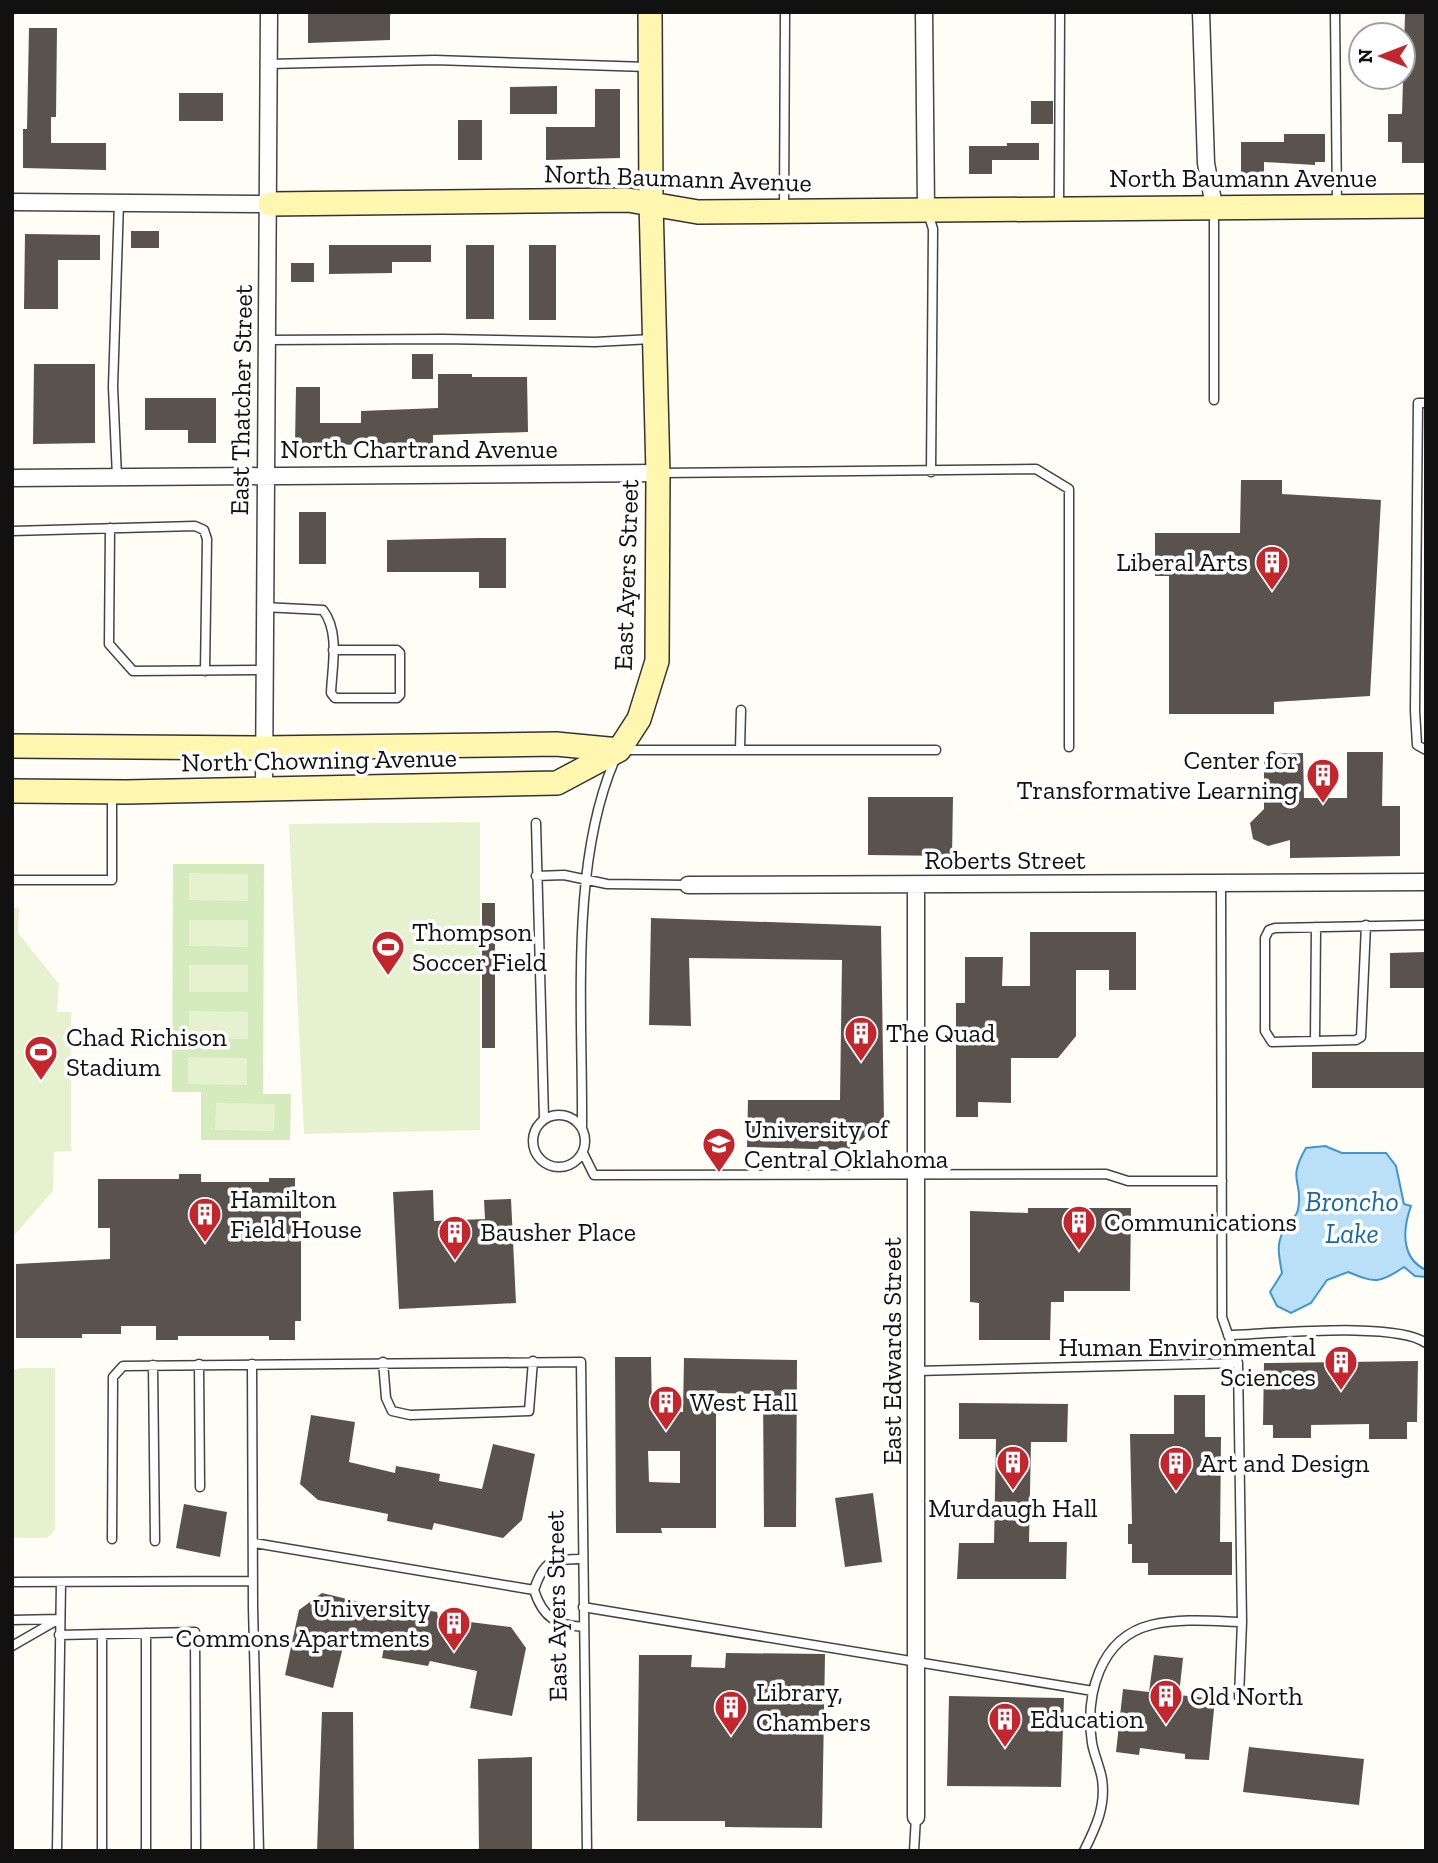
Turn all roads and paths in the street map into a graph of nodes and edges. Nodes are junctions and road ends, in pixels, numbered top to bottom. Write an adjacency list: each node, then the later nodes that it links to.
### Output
1 (269, 12): 8 (street, East Thatcher Street)
2 (650, 12): 9 (street, East Ayers Street)
3 (785, 12): 19 (lane)
4 (923, 12): 18 (street)
5 (1060, 12): 17 (lane)
6 (1201, 12): 14 (street)
7 (1335, 12): 15 (lane)
8 (269, 64): 9 (lane); 13 (street, East Thatcher Street)
9 (652, 67): 12 (street, East Ayers Street)
10 (12, 202): 11 (street, North Baumann Avenue)
11 (119, 202): 13 (street, North Baumann Avenue); 27 (lane)
12 (651, 202): 13 (street, North Baumann Avenue); 19 (street, North Baumann Avenue); 20 (street, East Ayers Street)
13 (270, 204): 21 (street, East Thatcher Street)
14 (1214, 206): 15 (street, North Baumann Avenue); 17 (street, North Baumann Avenue); 22 (lane)
15 (1337, 206): 16 (street, North Baumann Avenue)
16 (1426, 206)
17 (1059, 207): 18 (street, North Baumann Avenue)
18 (926, 208): 19 (street, North Baumann Avenue); 24 (lane)
19 (785, 210)
20 (655, 339): 21 (lane); 25 (street, East Ayers Street)
21 (267, 340): 26 (street, East Thatcher Street)
22 (1214, 400)
23 (1426, 403): 42 (lane)
24 (931, 472): 25 (lane); 37 (lane)
25 (658, 473): 26 (street, North Chartrand Avenue); 40 (street, East Ayers Street)
26 (264, 475): 27 (street, North Chartrand Avenue); 31 (street, East Thatcher Street)
27 (117, 477): 28 (street, North Chartrand Avenue)
28 (12, 478)
29 (110, 528): 30 (lane); 34 (lane); 34 (lane)
30 (12, 531)
31 (263, 607): 32 (lane); 33 (street, East Thatcher Street)
32 (332, 650): 32 (lane)
33 (262, 670): 34 (lane); 38 (street, East Thatcher Street)
34 (205, 671)
35 (741, 710): 39 (lane)
36 (12, 746): 38 (street, North Chowning Avenue)
37 (1069, 747)
38 (262, 748): 40 (street, North Chowning Avenue); 43 (street, East Thatcher Street)
39 (740, 749): 40 (lane, North Chowning Avenue); 41 (lane, North Chowning Avenue)
40 (619, 750): 43 (street, North Chowning Avenue); 48 (lane, East Ayers Street)
41 (936, 750)
42 (1426, 750)
43 (264, 789): 45 (street, North Chowning Avenue)
44 (12, 791): 45 (street, North Chowning Avenue)
45 (111, 792): 49 (lane)
46 (536, 823): 47 (lane)
47 (536, 876): 48 (lane, Roberts Street); 58 (lane)
48 (584, 879): 52 (lane, Roberts Street); 59 (lane, East Ayers Street)
49 (12, 880)
50 (1426, 882): 51 (street, Roberts Street)
51 (1221, 884): 53 (street, Roberts Street); 62 (lane)
52 (688, 885): 53 (street, Roberts Street)
53 (916, 885): 61 (street, East Edwards Street)
54 (1366, 925): 55 (lane); 56 (lane); 57 (lane)
55 (1426, 925)
56 (1316, 927): 57 (lane); 57 (lane)
57 (1315, 1041)
58 (544, 1118): 59 (lane); 60 (lane)
59 (582, 1127): 60 (lane)
60 (583, 1153): 61 (lane)
61 (916, 1176): 62 (lane); 71 (street, East Edwards Street)
62 (1222, 1181): 63 (lane)
63 (1228, 1335): 64 (lane); 67 (lane)
64 (1426, 1343)
65 (533, 1361): 66 (lane); 66 (lane); 76 (lane, East Ayers Street)
66 (383, 1362): 69 (lane)
67 (1238, 1363): 71 (lane); 84 (lane)
68 (199, 1364): 69 (lane); 70 (lane); 72 (lane)
69 (252, 1364): 75 (lane)
70 (153, 1365): 73 (lane); 74 (lane)
71 (916, 1371): 90 (street, East Edwards Street)
72 (200, 1487)
73 (112, 1539)
74 (155, 1541)
75 (254, 1543): 78 (lane); 80 (lane)
76 (582, 1559): 80 (lane); 81 (lane, East Ayers Street)
77 (61, 1581): 78 (lane); 79 (lane); 82 (lane)
78 (253, 1581): 98 (lane)
79 (12, 1582)
80 (534, 1590): 85 (lane)
81 (583, 1607): 85 (lane, East Ayers Street); 90 (lane)
82 (59, 1619): 83 (lane); 88 (lane); 89 (lane)
83 (12, 1620)
84 (1242, 1622): 91 (lane); 92 (lane)
85 (584, 1628): 99 (lane, East Ayers Street)
86 (146, 1633): 87 (lane); 96 (lane); 97 (lane)
87 (102, 1634): 88 (lane); 95 (lane)
88 (59, 1635): 94 (lane)
89 (12, 1646)
90 (916, 1663): 91 (lane); 93 (street, East Edwards Street)
91 (1093, 1691): 101 (lane)
92 (1239, 1697)
93 (916, 1817): 100 (lane)
94 (57, 1851)
95 (102, 1851)
96 (146, 1851)
97 (196, 1851)
98 (259, 1851)
99 (587, 1851)
100 (914, 1851)
101 (1084, 1851)

